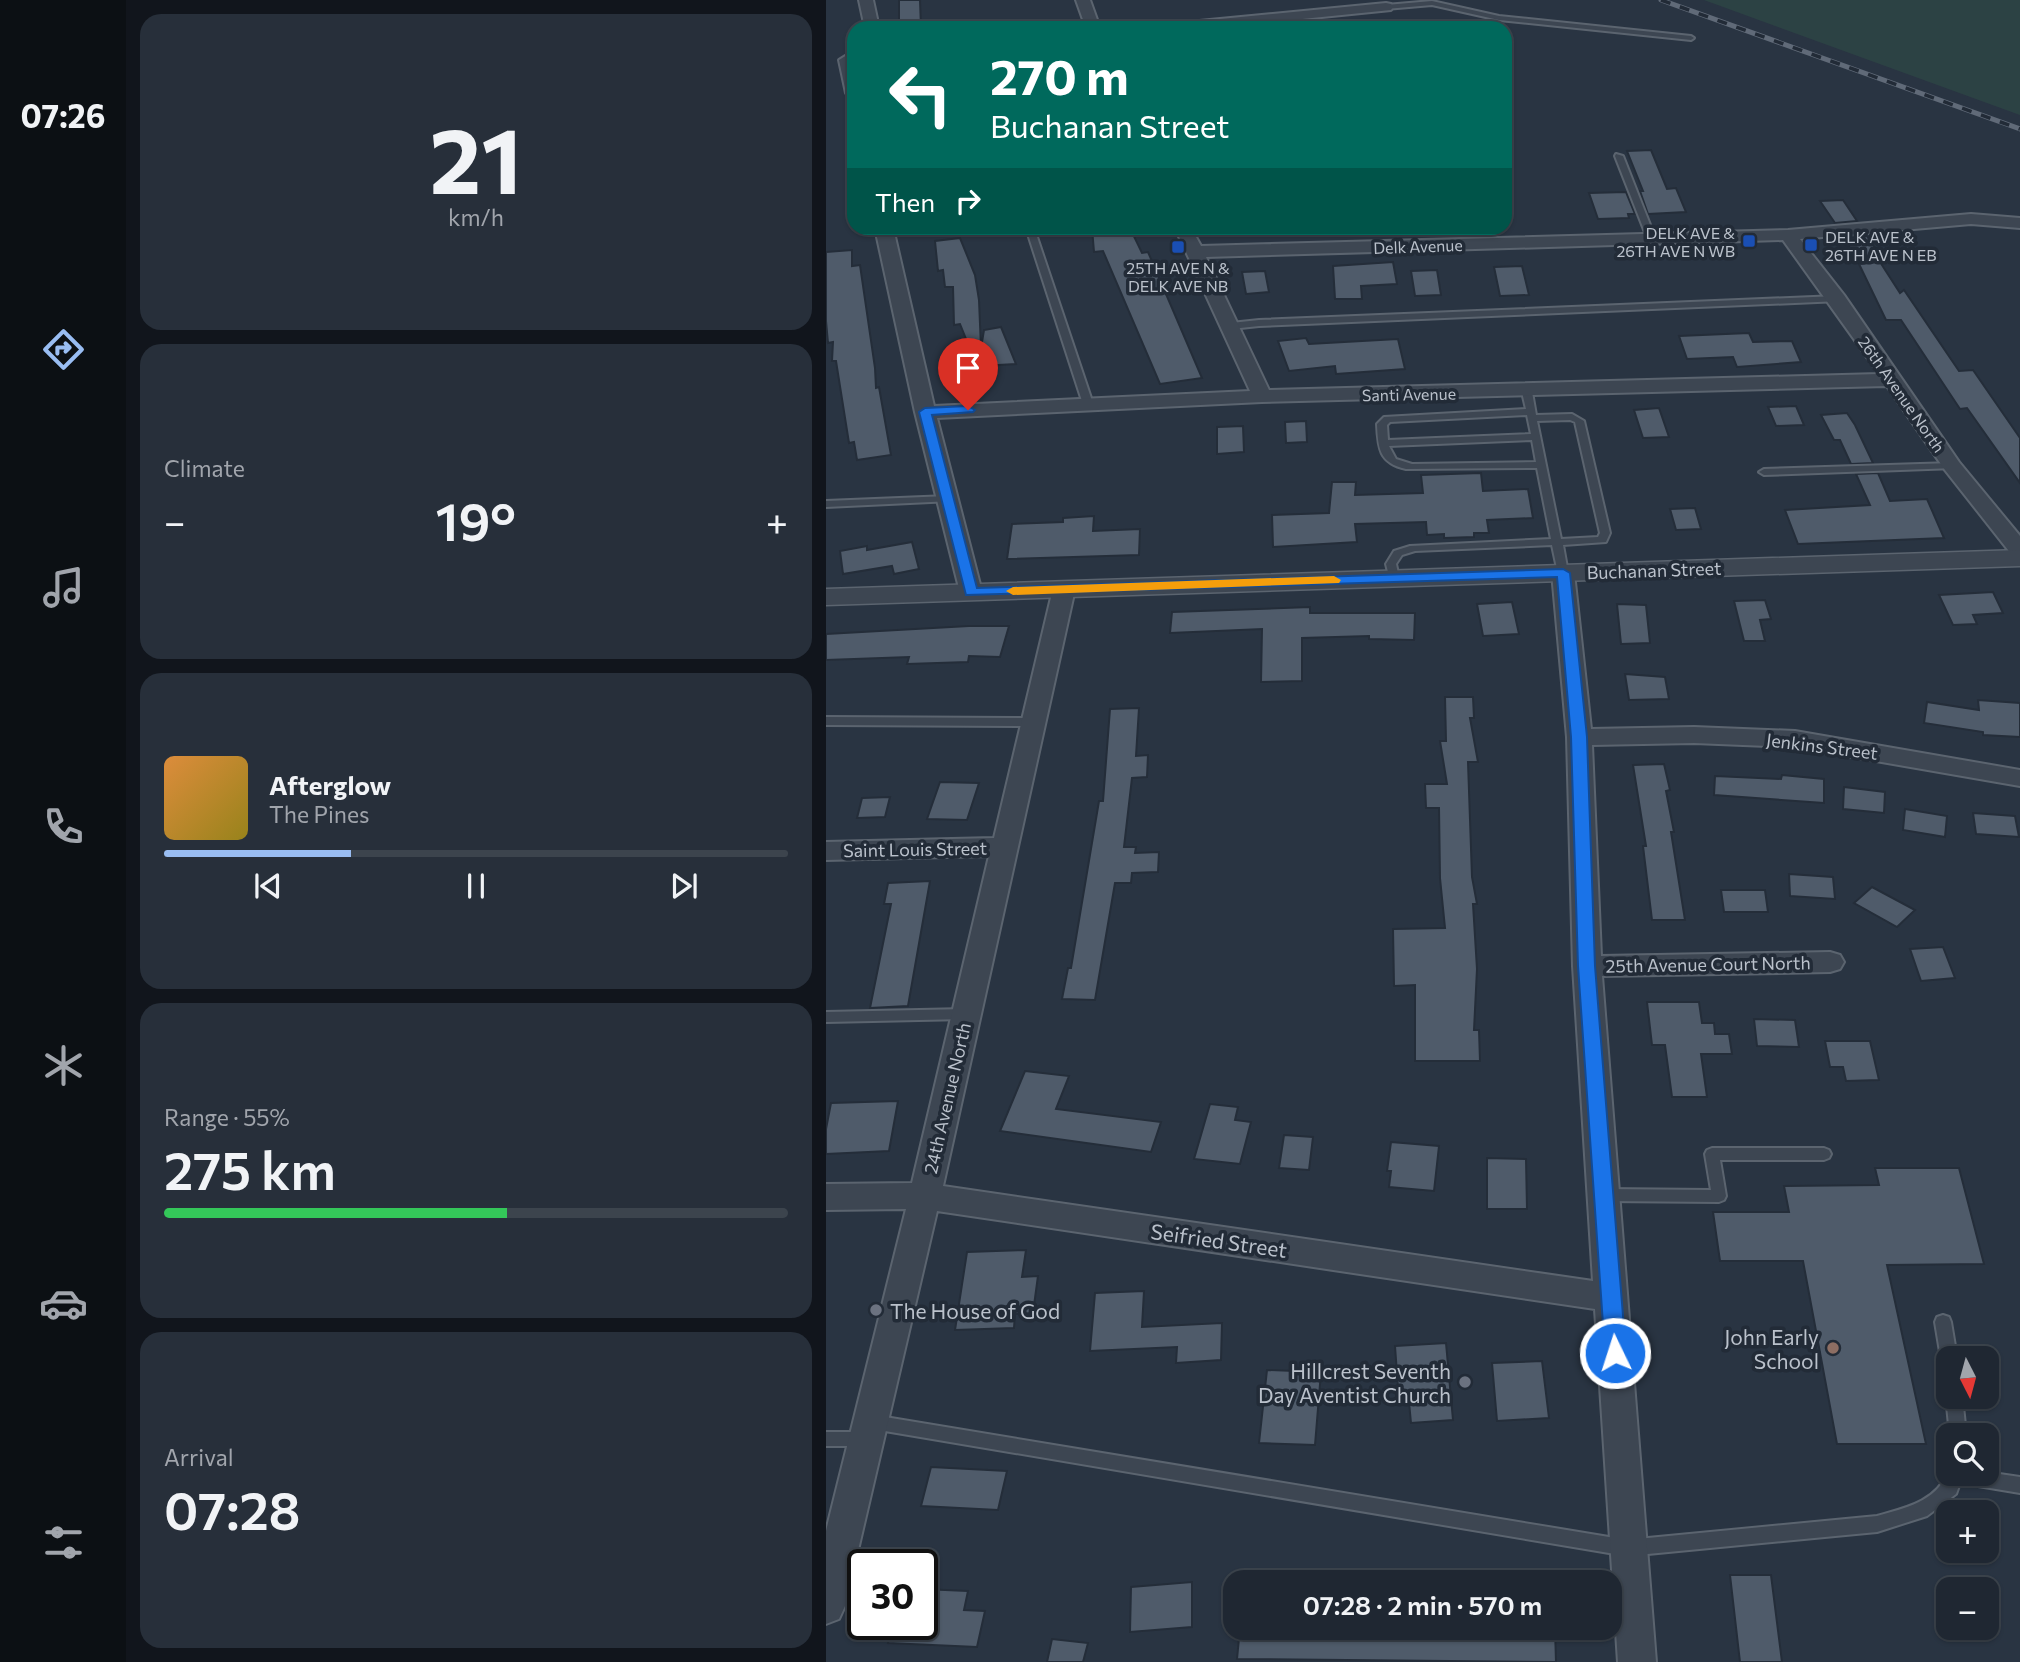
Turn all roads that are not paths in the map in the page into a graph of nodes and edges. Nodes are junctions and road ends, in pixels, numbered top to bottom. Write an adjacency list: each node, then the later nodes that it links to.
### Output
1 (866, 0): 5 (street)
2 (1083, 0): 6 (street)
3 (1431, 1): 4 (lane); 8 (lane)
4 (1386, 7): 7 (street)
5 (870, 21)
6 (1090, 21)
7 (1241, 21)
8 (1691, 38)
9 (847, 60): 10 (street)
10 (826, 62)
11 (1619, 156): 17 (lane)
12 (2020, 223): 16 (street, Delk Avenue)
13 (886, 235): 25 (street)
14 (1032, 235): 24 (lane)
15 (1186, 235): 18 (street)
16 (1788, 235): 17 (street, Delk Avenue); 19 (street, 26th Avenue North)
17 (1652, 240): 18 (street, Delk Avenue)
18 (1194, 252): 20 (street)
19 (1837, 299): 20 (lane); 21 (street, 26th Avenue North)
20 (1231, 326): 23 (street)
21 (1893, 380): 22 (street, Santi Avenue); 30 (street, 26th Avenue North)
22 (1527, 391): 23 (street, Santi Avenue); 26 (lane)
23 (1262, 396): 24 (street, Santi Avenue)
24 (1088, 404): 25 (street, Santi Avenue)
25 (925, 412): 32 (street)
26 (1530, 415): 27 (lane); 28 (lane); 34 (lane)
27 (1535, 437): 28 (lane); 29 (lane)
28 (1383, 443): 29 (lane)
29 (1541, 465): 34 (lane)
30 (1952, 466): 31 (lane); 35 (street, 26th Avenue North)
31 (1764, 472)
32 (948, 499): 33 (lane); 40 (street)
33 (826, 504)
34 (1557, 543): 37 (lane); 38 (lane)
35 (2020, 550)
36 (2020, 558): 37 (street, Buchanan Street)
37 (1563, 573): 38 (street, Buchanan Street); 44 (street)
38 (1394, 578): 39 (street, Buchanan Street)
39 (1064, 589): 40 (street, Buchanan Street); 43 (street, 24th Avenue North)
40 (971, 592): 41 (street, Buchanan Street)
41 (826, 597)
42 (826, 721): 43 (lane)
43 (1033, 722): 46 (street, 24th Avenue North)
44 (1579, 737): 45 (street, Jenkins Street); 49 (street)
45 (2020, 778)
46 (1003, 847): 47 (street, Saint Louis Street); 50 (street, 24th Avenue North)
47 (826, 851)
48 (1830, 962): 49 (street, 25th Avenue Court North)
49 (1587, 966): 53 (street)
50 (966, 1013): 51 (lane); 54 (street, 24th Avenue North)
51 (826, 1017)
52 (1824, 1154): 53 (lane)
53 (1604, 1195): 56 (street)
54 (925, 1196): 55 (street, Seifried Street); 56 (street, Seifried Street); 59 (street, 24th Avenue North)
55 (826, 1197)
56 (1612, 1298): 64 (street)
57 (1944, 1322): 58 (lane)
58 (1947, 1346)
59 (870, 1430): 60 (lane); 64 (lane); 65 (street, 24th Avenue North)
60 (826, 1439)
61 (1999, 1481): 62 (lane)
62 (2020, 1485)
63 (1951, 1486): 64 (lane)
64 (1627, 1548): 66 (street)
65 (826, 1606)
66 (1637, 1662)

